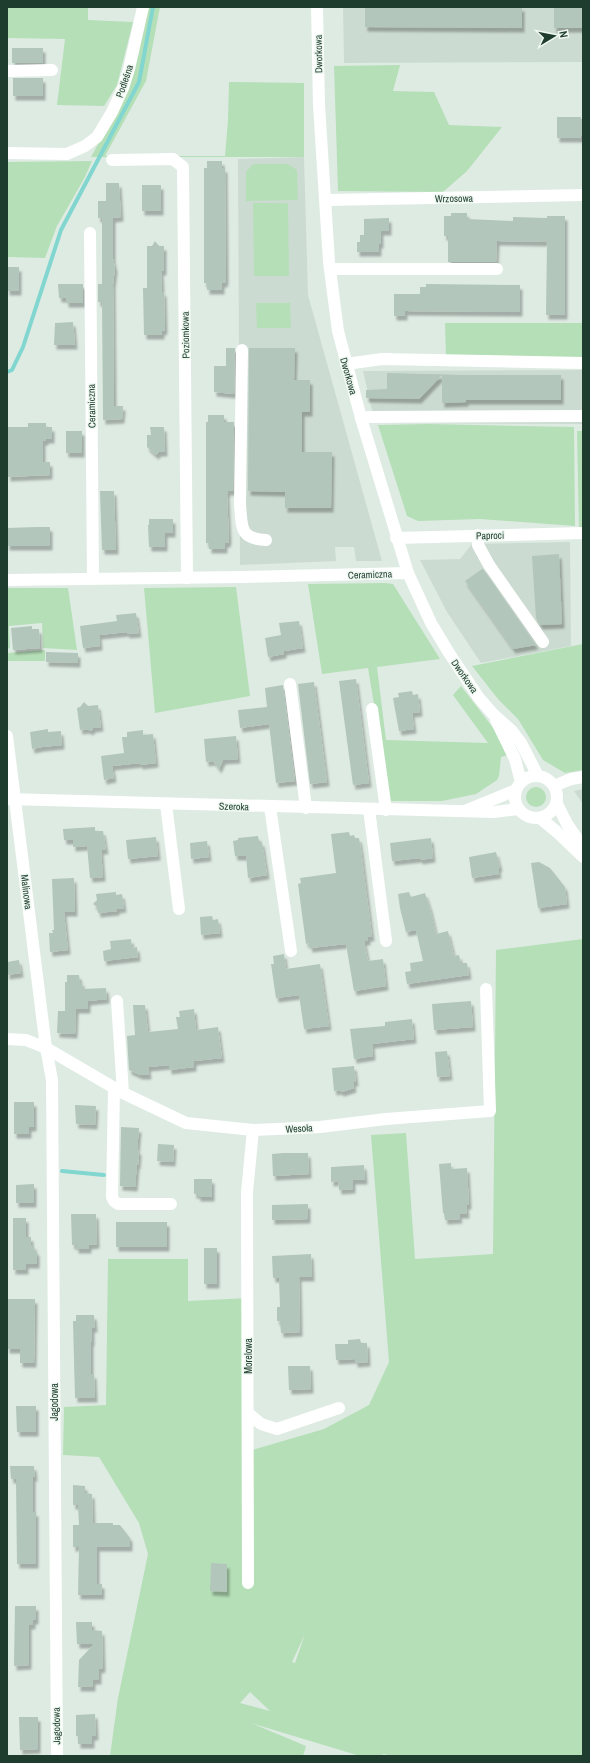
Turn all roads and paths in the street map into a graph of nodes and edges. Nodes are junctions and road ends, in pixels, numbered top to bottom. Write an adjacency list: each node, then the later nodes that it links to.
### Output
1 (143, 7): 5 (street, Podleśna)
2 (317, 7): 8 (street, Dworkowa)
3 (52, 70): 4 (street)
4 (7, 71)
5 (7, 154)
6 (112, 160): 22 (street, Poziomkowa)
7 (583, 195): 8 (street, Wrzosowa)
8 (326, 200): 10 (street, Dworkowa)
9 (90, 234): 23 (street, Ceramiczna)
10 (330, 269): 11 (street); 14 (street, Dworkowa)
11 (496, 269)
12 (242, 350): 20 (street)
13 (583, 363): 14 (street)
14 (346, 364): 16 (street, Dworkowa)
15 (583, 416): 16 (street)
16 (361, 418): 19 (street, Dworkowa)
17 (583, 533): 18 (street, Paproci)
18 (478, 535): 19 (street, Paproci); 25 (street)
19 (396, 538): 21 (street, Dworkowa)
20 (266, 540)
21 (408, 573): 22 (street, Ceramiczna); 28 (street, Dworkowa)
22 (187, 578): 23 (street, Ceramiczna)
23 (93, 579): 24 (street, Ceramiczna)
24 (7, 580)
25 (543, 642)
26 (290, 684): 38 (street)
27 (372, 709): 41 (street)
28 (493, 714): 30 (street, Dworkowa); 32 (street, Dworkowa)
29 (7, 736): 34 (street, Malinowa)
30 (538, 776): 32 (street); 33 (street)
31 (583, 778): 33 (street)
32 (519, 786): 40 (street); 42 (street, Szeroka)
33 (554, 786): 36 (street)
34 (11, 799): 35 (street, Szeroka); 52 (street, Malinowa)
35 (166, 804): 37 (street, Szeroka); 46 (street)
36 (557, 804): 43 (street); 44 (street)
37 (270, 807): 38 (street, Szeroka); 48 (street)
38 (306, 808): 39 (street, Szeroka)
39 (369, 809): 41 (street, Szeroka); 47 (street)
40 (518, 809): 42 (street, Szeroka); 43 (street)
41 (386, 810): 42 (street, Szeroka)
42 (462, 812)
43 (540, 818): 45 (street)
44 (583, 847)
45 (583, 857)
46 (179, 909)
47 (386, 941)
48 (291, 951)
49 (486, 989): 54 (street, Wesoła)
50 (117, 1001): 53 (street)
51 (7, 1039): 52 (street, Wesoła)
52 (46, 1048): 53 (street, Wesoła); 59 (street, Jagodowa)
53 (119, 1090): 54 (street, Wesoła); 55 (street)
54 (253, 1130): 57 (street, Morelowa)
55 (171, 1204)
56 (338, 1408): 57 (street)
57 (248, 1413): 58 (street, Morelowa)
58 (248, 1583)
59 (57, 1756)

